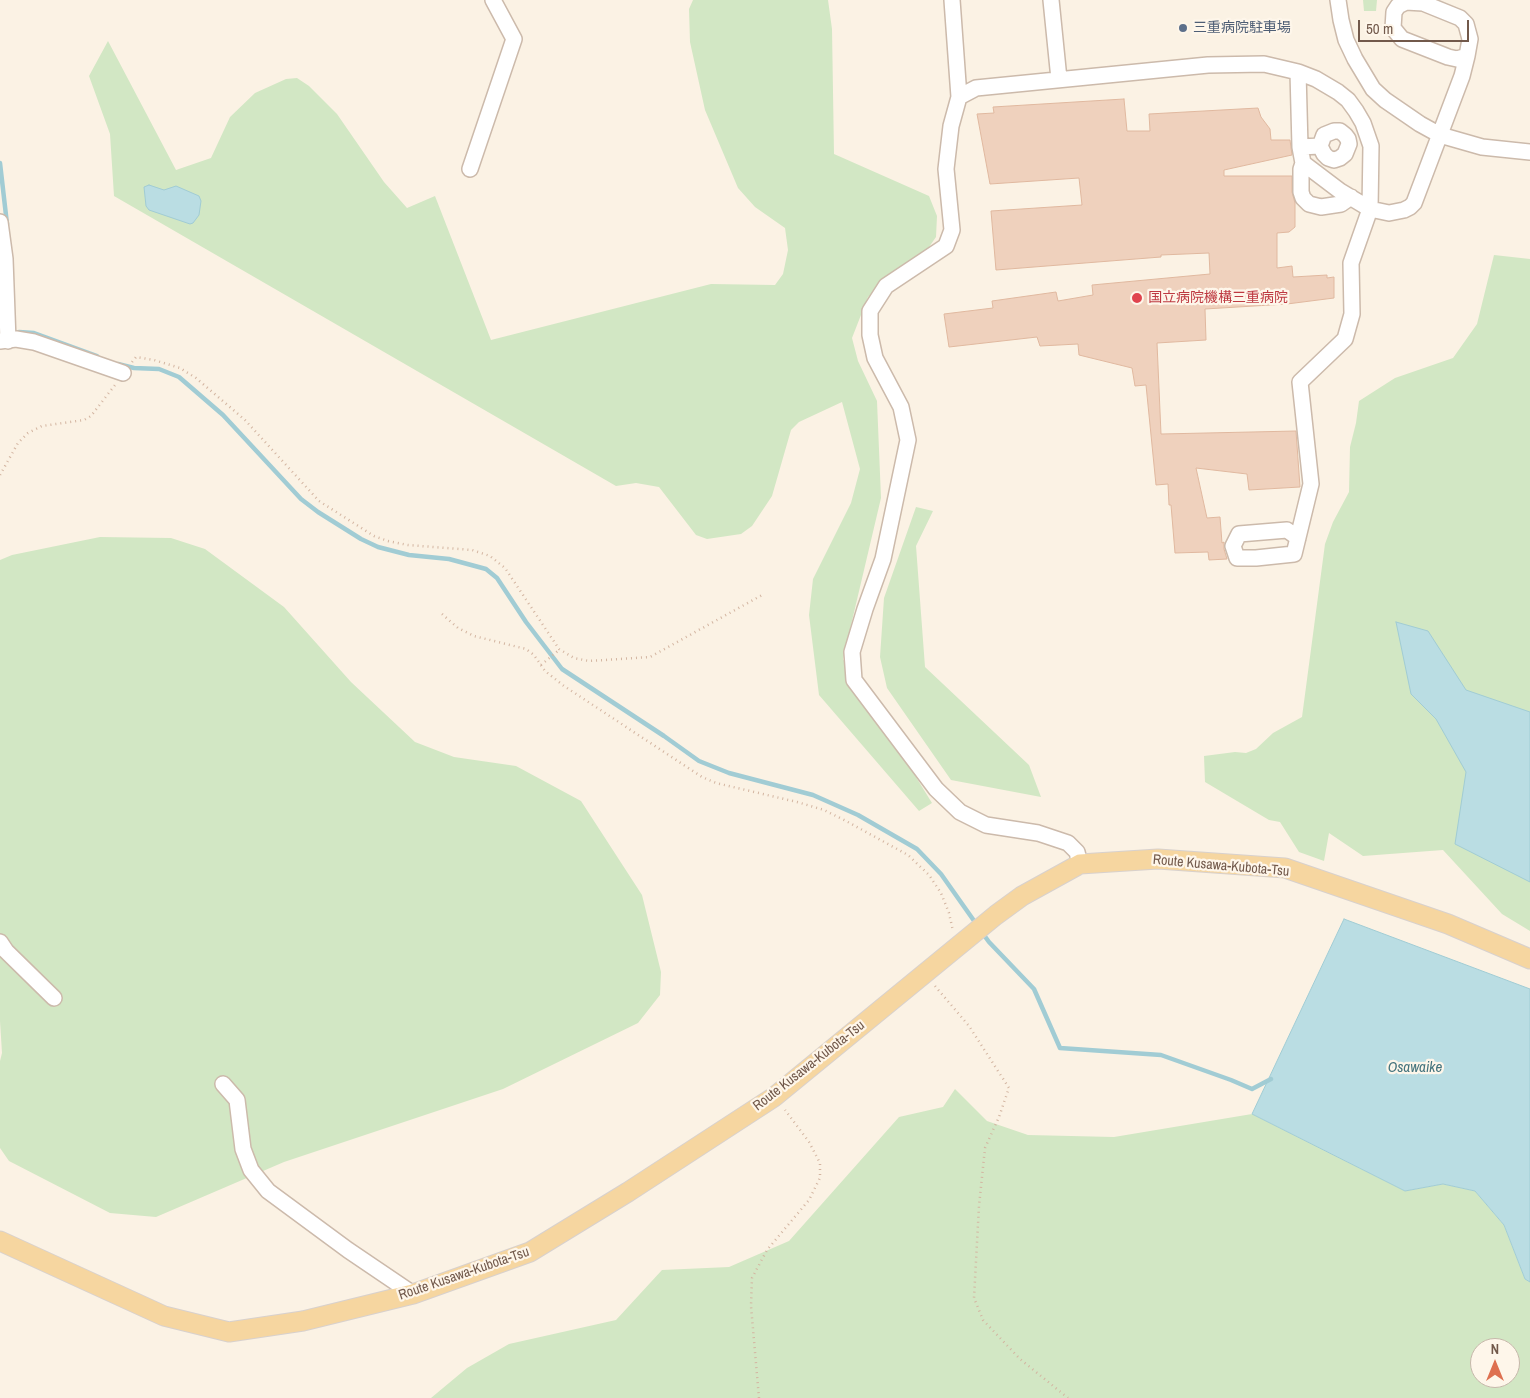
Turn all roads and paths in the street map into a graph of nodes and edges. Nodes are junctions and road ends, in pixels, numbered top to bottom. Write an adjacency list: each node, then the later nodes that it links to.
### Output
1 (493, 0): 14 (street)
2 (952, 0): 8 (street)
3 (1051, 0): 7 (street)
4 (1338, 0): 9 (street)
5 (1467, 56): 5 (street); 9 (street)
6 (1298, 72): 7 (street); 11 (street); 16 (street)
7 (1059, 79): 8 (street)
8 (959, 97): 27 (street)
9 (1440, 135): 12 (street); 16 (street)
10 (1320, 146): 11 (street)
11 (1300, 147): 13 (street)
12 (1530, 152)
13 (1303, 164): 15 (street); 15 (street)
14 (470, 169)
15 (1351, 198): 16 (street)
16 (1370, 209): 22 (street)
17 (0, 222): 18 (street)
18 (4, 341): 20 (street)
19 (135, 358): 25 (path)
20 (123, 374): 21 (path)
21 (0, 475)
22 (1298, 538)
23 (764, 594): 25 (path)
24 (442, 614): 26 (path)
25 (559, 649): 26 (path)
26 (541, 665): 28 (path)
27 (1080, 864): 28 (main road, Route Kusawa-Kubota-Tsu); 30 (main road, Route Kusawa-Kubota-Tsu)
28 (966, 938): 31 (main road, Route Kusawa-Kubota-Tsu)
29 (0, 942): 32 (street)
30 (1530, 958)
31 (924, 973): 34 (main road, Route Kusawa-Kubota-Tsu); 38 (path)
32 (54, 998)
33 (223, 1084): 36 (street)
34 (774, 1097): 36 (main road, Route Kusawa-Kubota-Tsu); 37 (path)
35 (0, 1242): 36 (main road, Route Kusawa-Kubota-Tsu)
36 (413, 1294)
37 (758, 1398)
38 (1068, 1398)

